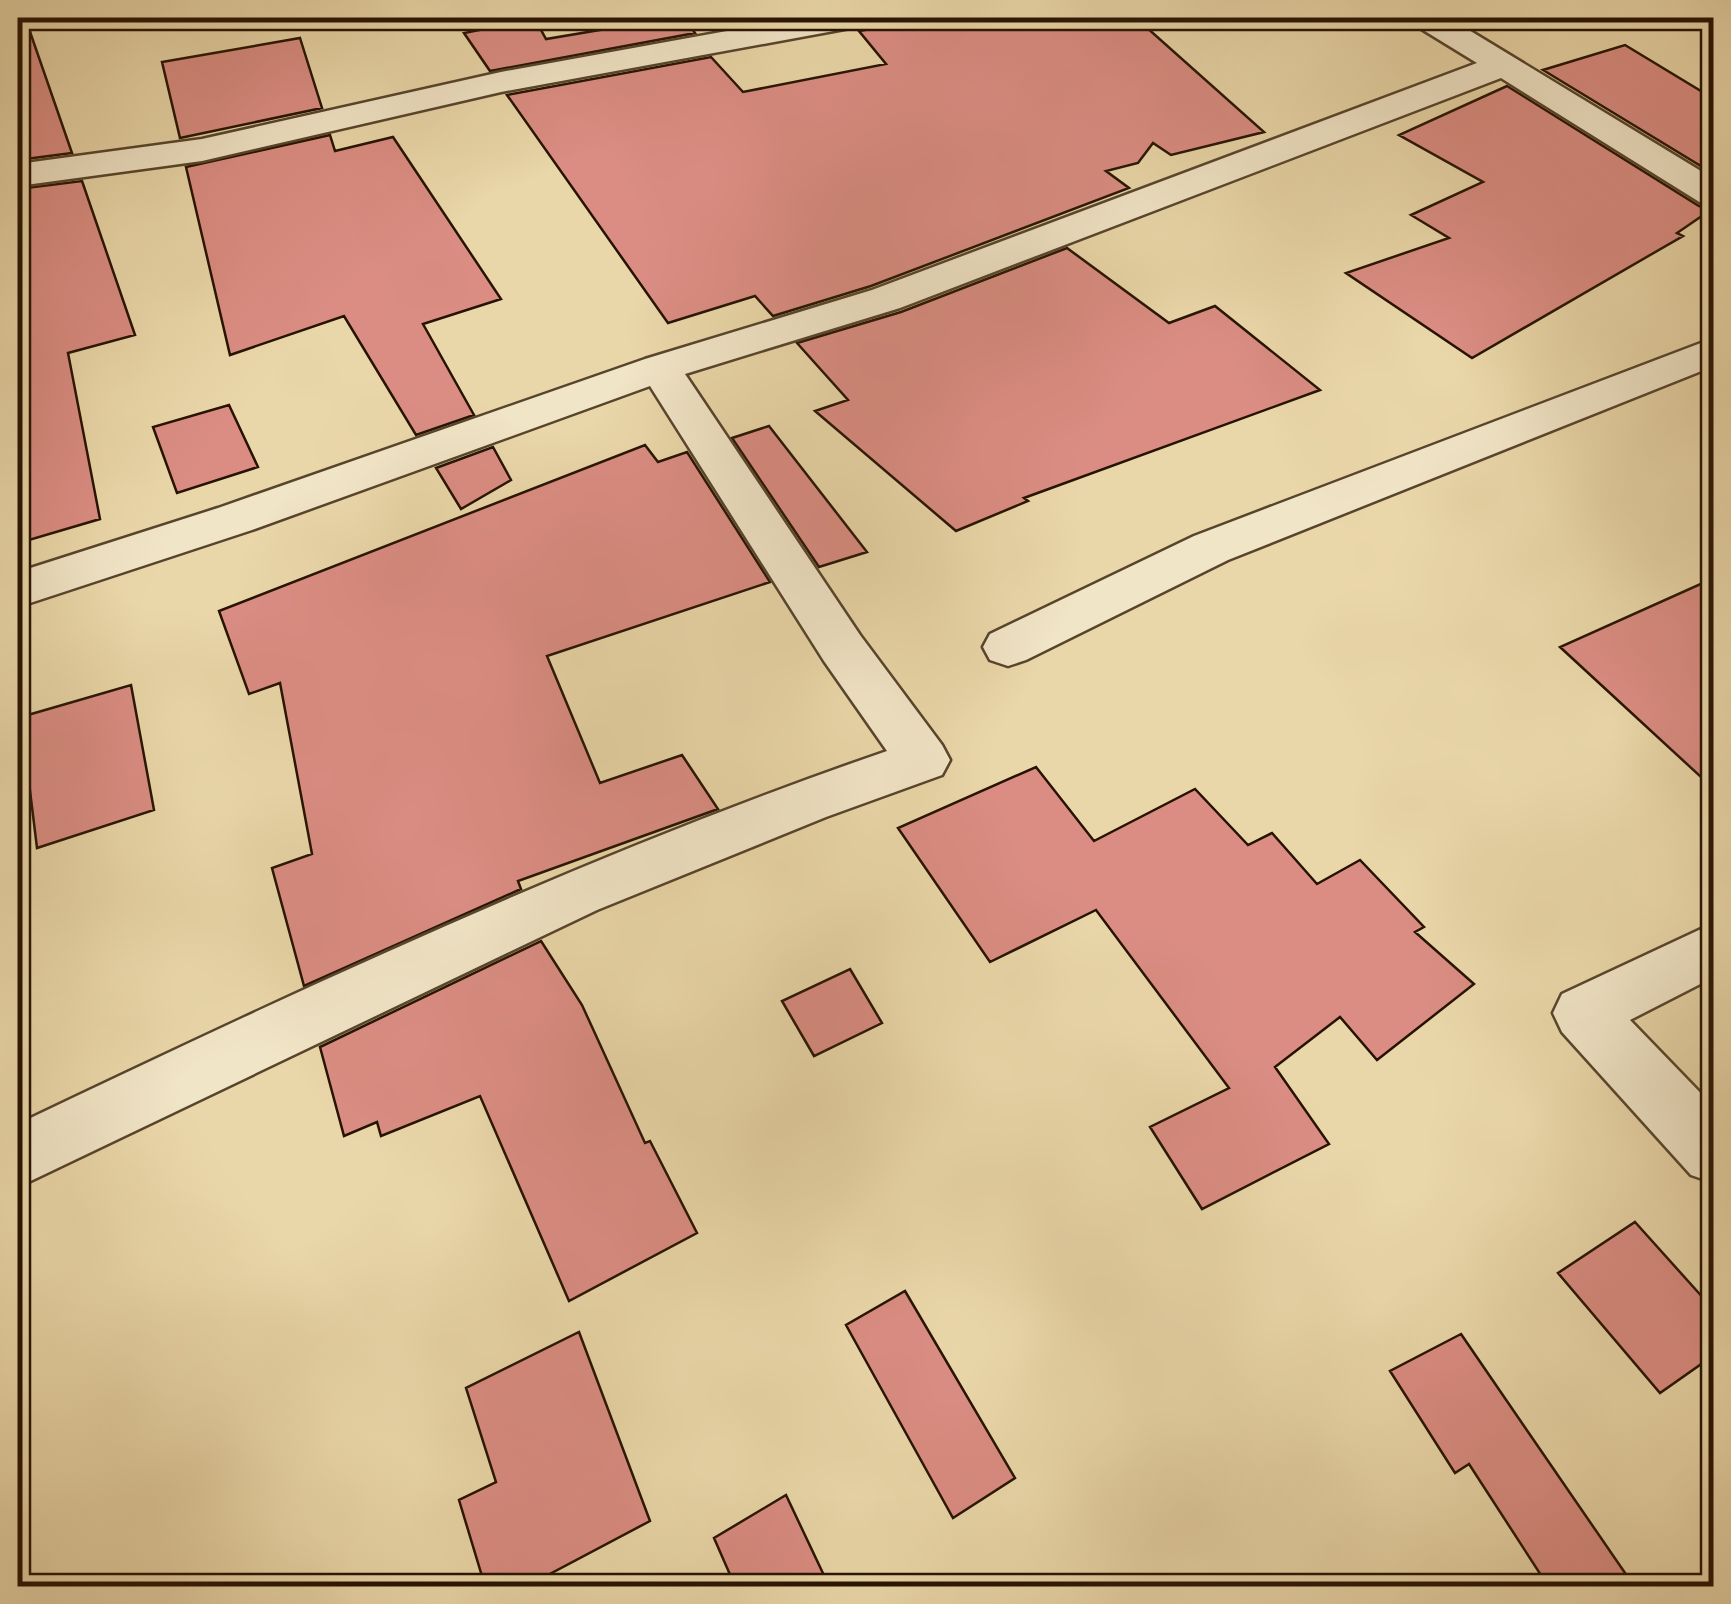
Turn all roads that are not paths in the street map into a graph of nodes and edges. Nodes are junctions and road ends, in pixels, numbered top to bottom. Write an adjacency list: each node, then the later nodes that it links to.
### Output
1 (850, 18): 3 (street)
2 (1430, 18): 4 (street)
3 (805, 21): 5 (street)
4 (1506, 64): 6 (street); 8 (street)
5 (18, 174)
6 (1714, 195)
7 (1714, 351): 10 (street)
8 (660, 368): 9 (street); 13 (street)
9 (18, 590)
10 (1008, 647)
11 (1714, 948): 12 (street)
12 (1714, 1154)
13 (18, 1156)

